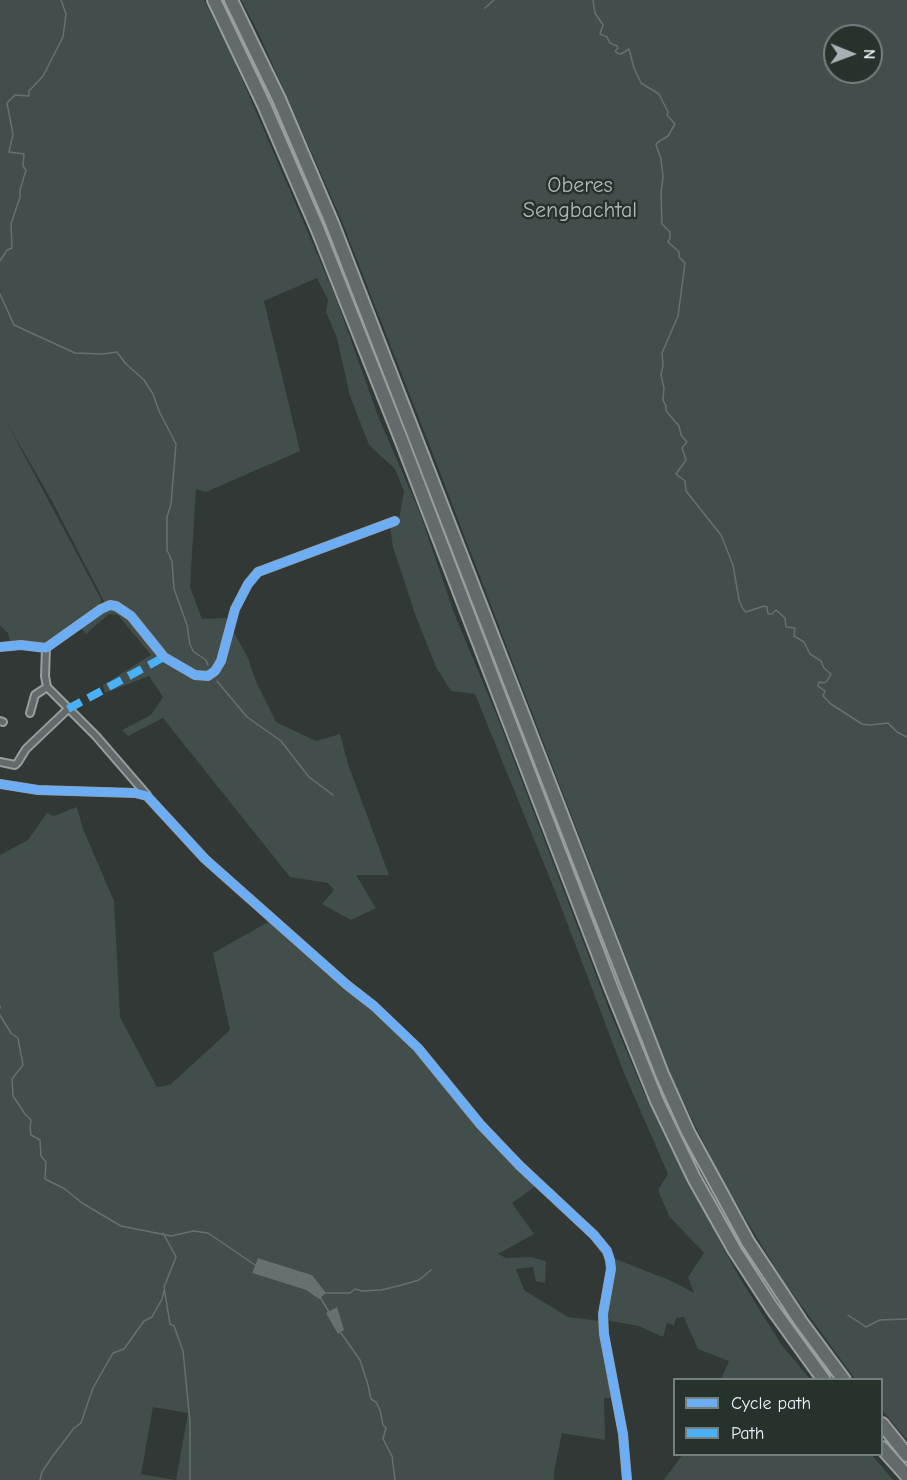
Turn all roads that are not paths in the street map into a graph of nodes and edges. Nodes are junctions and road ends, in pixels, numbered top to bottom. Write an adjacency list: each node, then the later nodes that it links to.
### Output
1 (214, 0): 12 (highway)
2 (231, 0): 13 (highway)
3 (395, 520): 5 (street)
4 (0, 647): 5 (street)
5 (46, 648): 6 (street)
6 (47, 687): 7 (street); 8 (street)
7 (68, 709): 9 (street); 11 (street)
8 (30, 713)
9 (0, 762)
10 (0, 784): 11 (street)
11 (147, 796): 18 (street)
12 (823, 1378)
13 (843, 1378)
14 (883, 1425): 16 (highway)
15 (883, 1449): 17 (highway)
16 (907, 1455)
17 (907, 1476)
18 (627, 1480)

